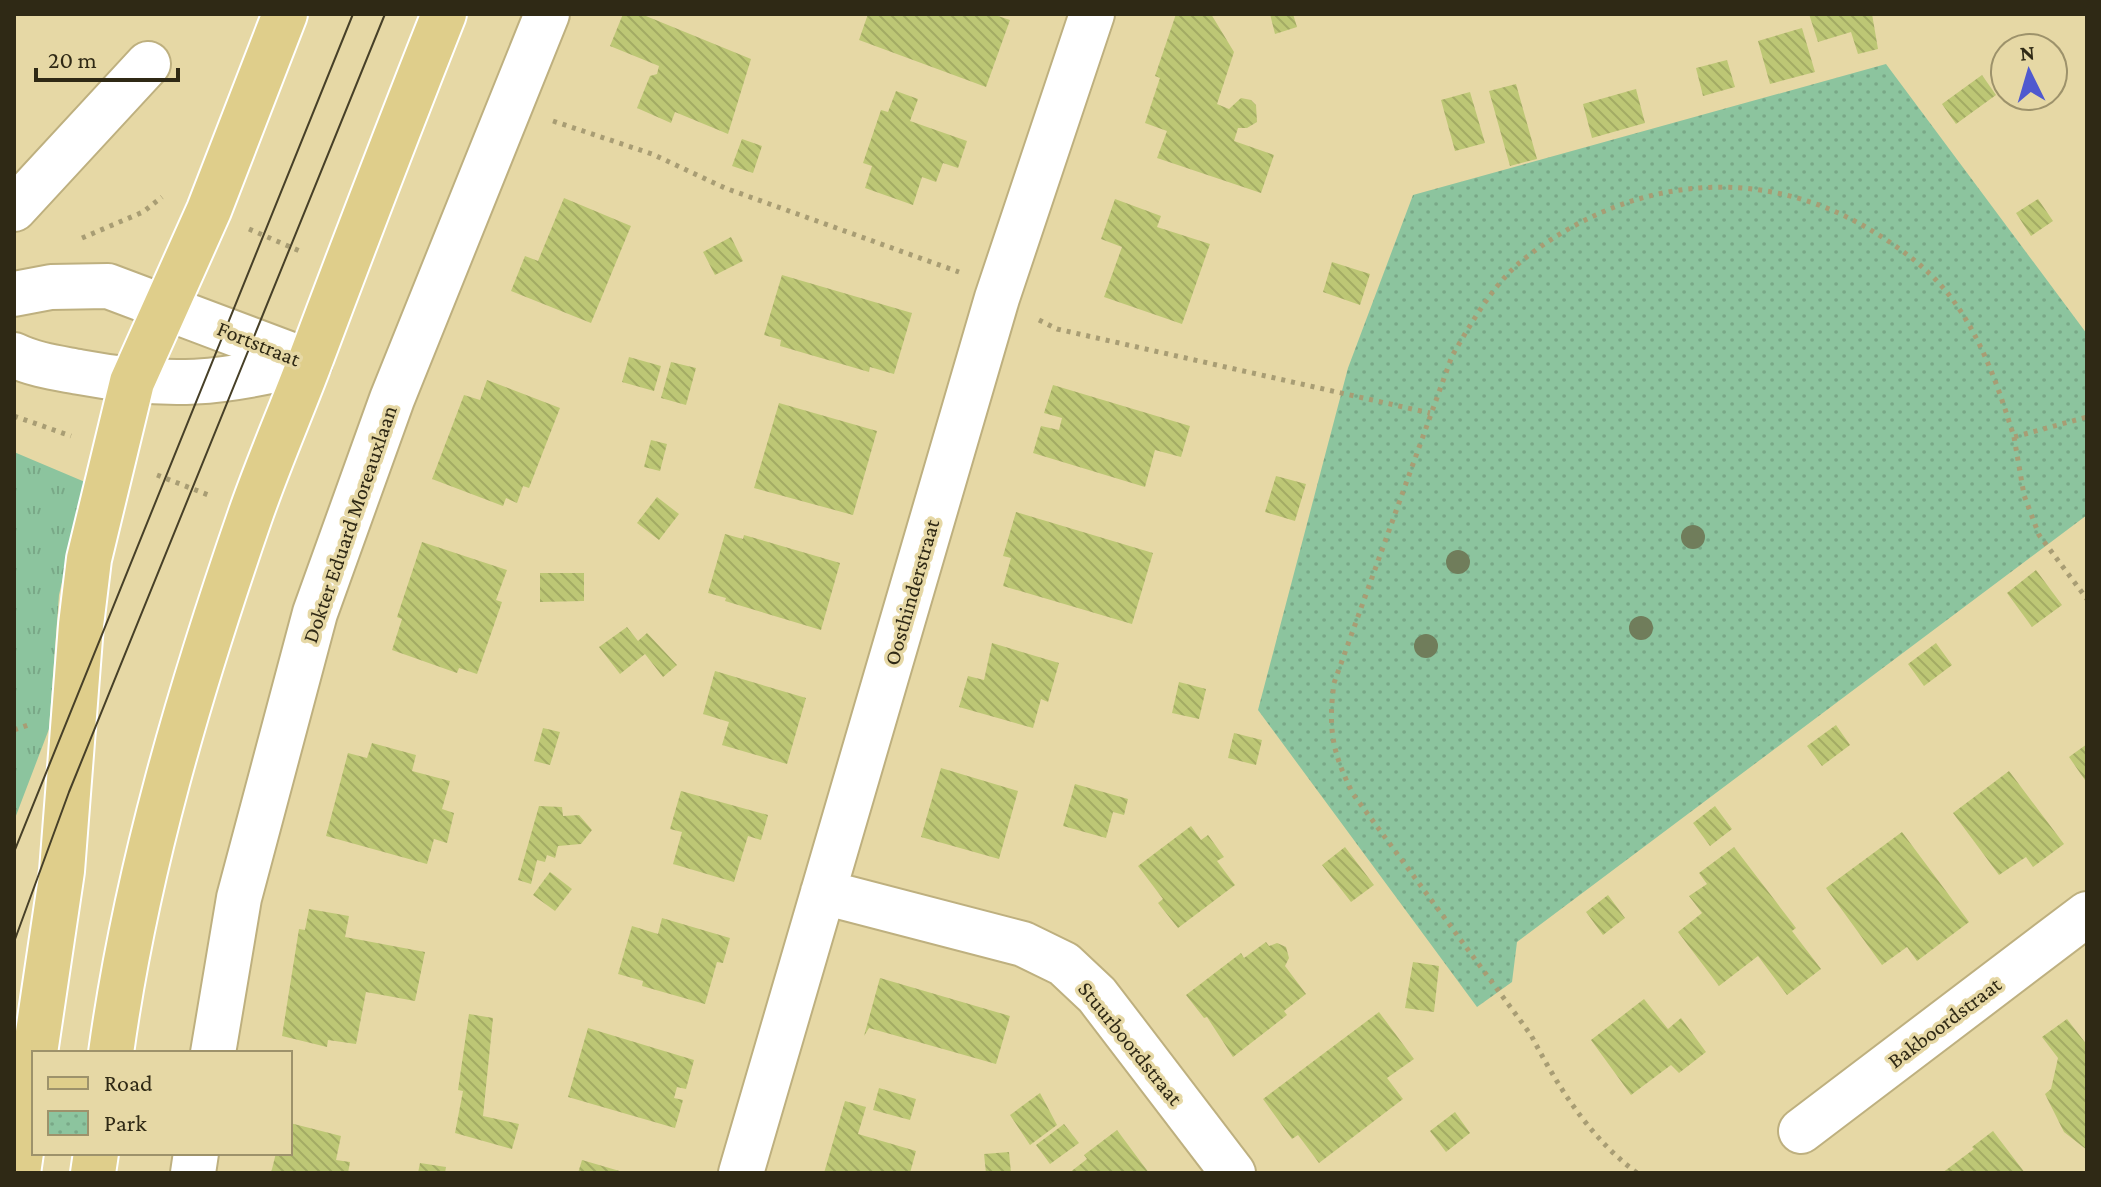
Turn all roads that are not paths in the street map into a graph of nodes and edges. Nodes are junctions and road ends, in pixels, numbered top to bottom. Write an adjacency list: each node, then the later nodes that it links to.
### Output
1 (285, 14): 8 (main road)
2 (444, 14): 10 (main road)
3 (547, 14): 16 (street, Dokter Eduard Moreauxlaan)
4 (1092, 14): 12 (street, Oosthinderstraat)
5 (148, 64): 6 (street)
6 (14, 209)
7 (14, 294): 8 (street, Fortstraat)
8 (164, 306): 10 (street, Fortstraat); 11 (main road)
9 (14, 355): 11 (street, Fortstraat)
10 (310, 362): 11 (street, Fortstraat); 15 (main road)
11 (132, 382): 14 (main road)
12 (823, 892): 20 (street, Oosthinderstraat); 21 (street, Stuurboordstraat)
13 (2087, 914): 18 (street, Bakboordstraat)
14 (35, 1051)
15 (111, 1051)
16 (213, 1051)
17 (32, 1076): 19 (main road)
18 (1801, 1131)
19 (18, 1173)
20 (741, 1173)
21 (1233, 1173)

